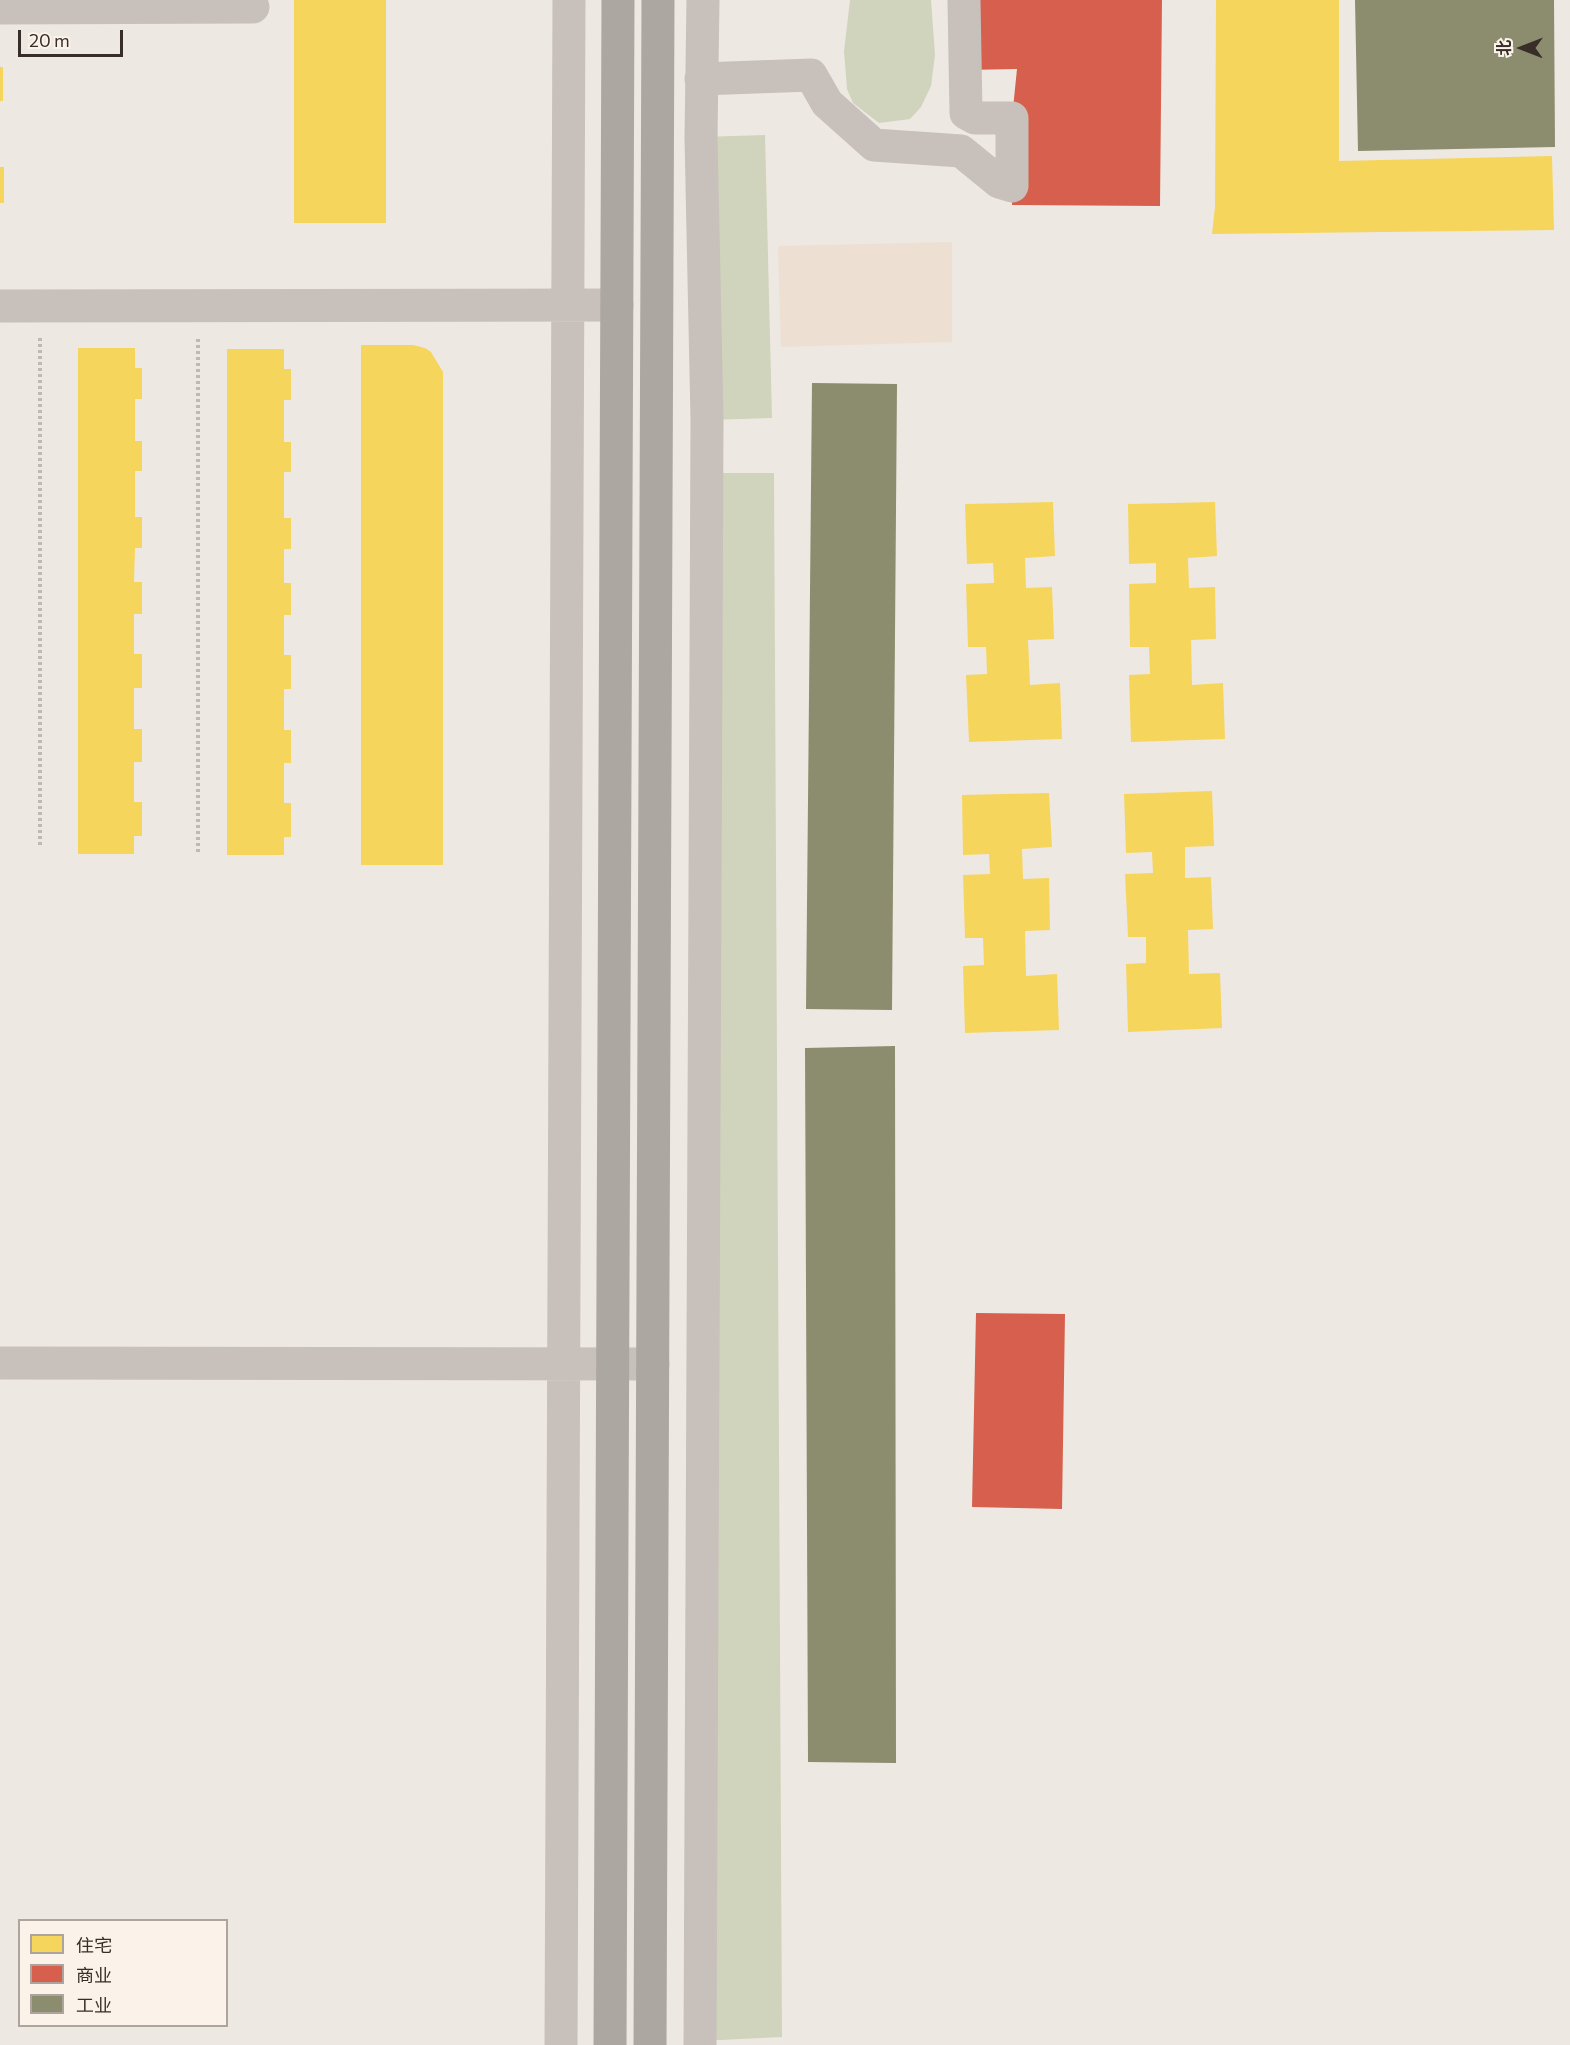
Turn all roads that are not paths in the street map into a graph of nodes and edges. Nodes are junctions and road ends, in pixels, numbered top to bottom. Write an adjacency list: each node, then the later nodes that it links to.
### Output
1 (569, 0): 10 (street)
2 (618, 0): 11 (highway)
3 (658, 0): 16 (highway)
4 (703, 0): 5 (street); 9 (street)
5 (716, 0)
6 (964, 0): 9 (street)
7 (253, 7): 8 (street)
8 (0, 8)
9 (701, 79): 20 (street)
10 (568, 305): 11 (street); 12 (street); 14 (street)
11 (617, 305): 15 (highway)
12 (0, 306)
13 (0, 1363): 14 (street)
14 (565, 1364): 15 (street); 17 (street)
15 (613, 1364): 16 (street); 18 (highway)
16 (653, 1364): 19 (highway)
17 (561, 2045)
18 (610, 2045)
19 (650, 2045)
20 (700, 2045)

